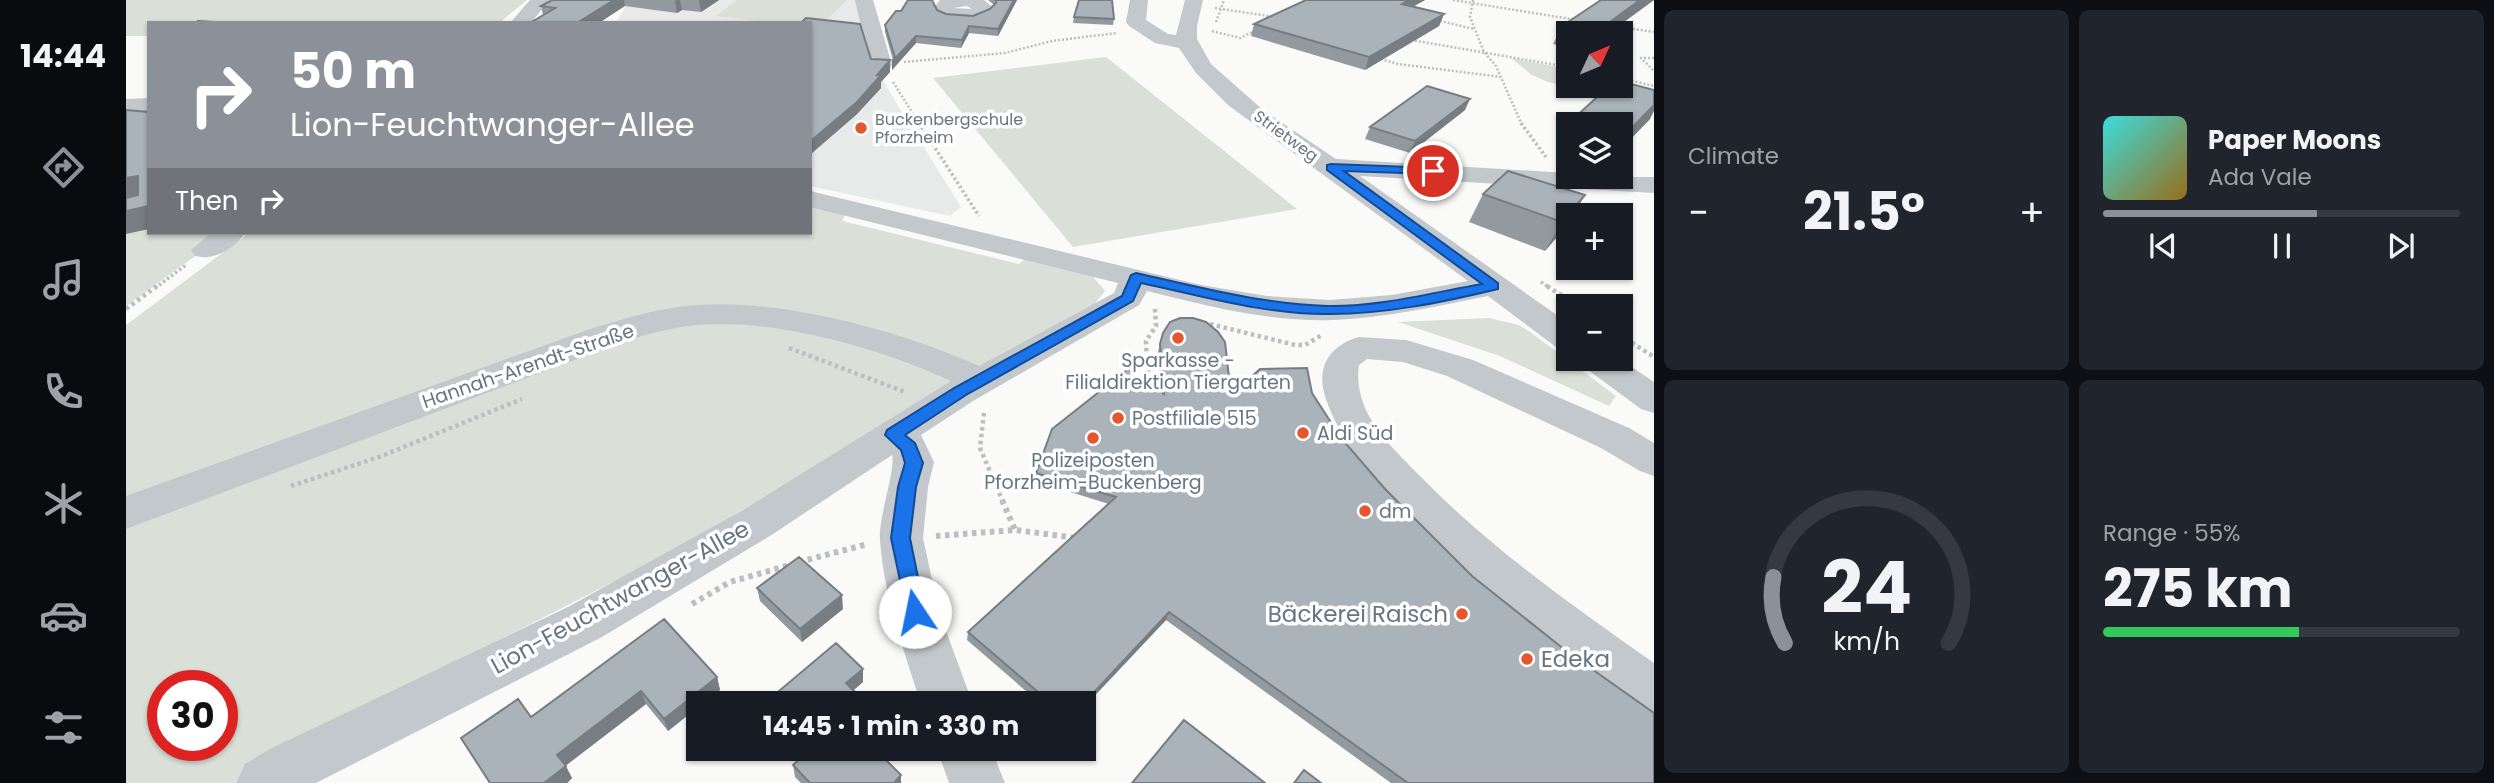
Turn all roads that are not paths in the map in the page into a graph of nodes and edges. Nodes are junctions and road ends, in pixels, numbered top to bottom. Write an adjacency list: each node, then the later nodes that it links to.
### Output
1 (540, 0): 5 (street)
2 (864, 0): 7 (street)
3 (1134, 1): 6 (street)
4 (1194, 2): 6 (street)
5 (522, 21)
6 (1198, 41): 10 (street, Strietweg)
7 (881, 65)
8 (147, 105): 9 (street)
9 (126, 106)
10 (1331, 167): 11 (street); 17 (street, Strietweg)
11 (1556, 179)
12 (1633, 185): 13 (street)
13 (1654, 185)
14 (1632, 189): 15 (street)
15 (1654, 194)
16 (812, 199): 18 (street)
17 (1493, 286): 18 (street); 19 (street, Strietweg)
18 (1140, 293): 21 (street, Lion-Feuchtwanger-Allee)
19 (1556, 331)
20 (1612, 371): 22 (street)
21 (983, 394): 24 (street, Lion-Feuchtwanger-Allee); 27 (street, Hannah-Arendt-Straße)
22 (1654, 400)
23 (1654, 414): 25 (street)
24 (893, 435): 28 (street); 31 (street, Lion-Feuchtwanger-Allee)
25 (1615, 438): 26 (street); 29 (street)
26 (1653, 457)
27 (126, 513)
28 (942, 691)
29 (1654, 692)
30 (969, 761): 32 (street)
31 (284, 778)
32 (977, 783)

